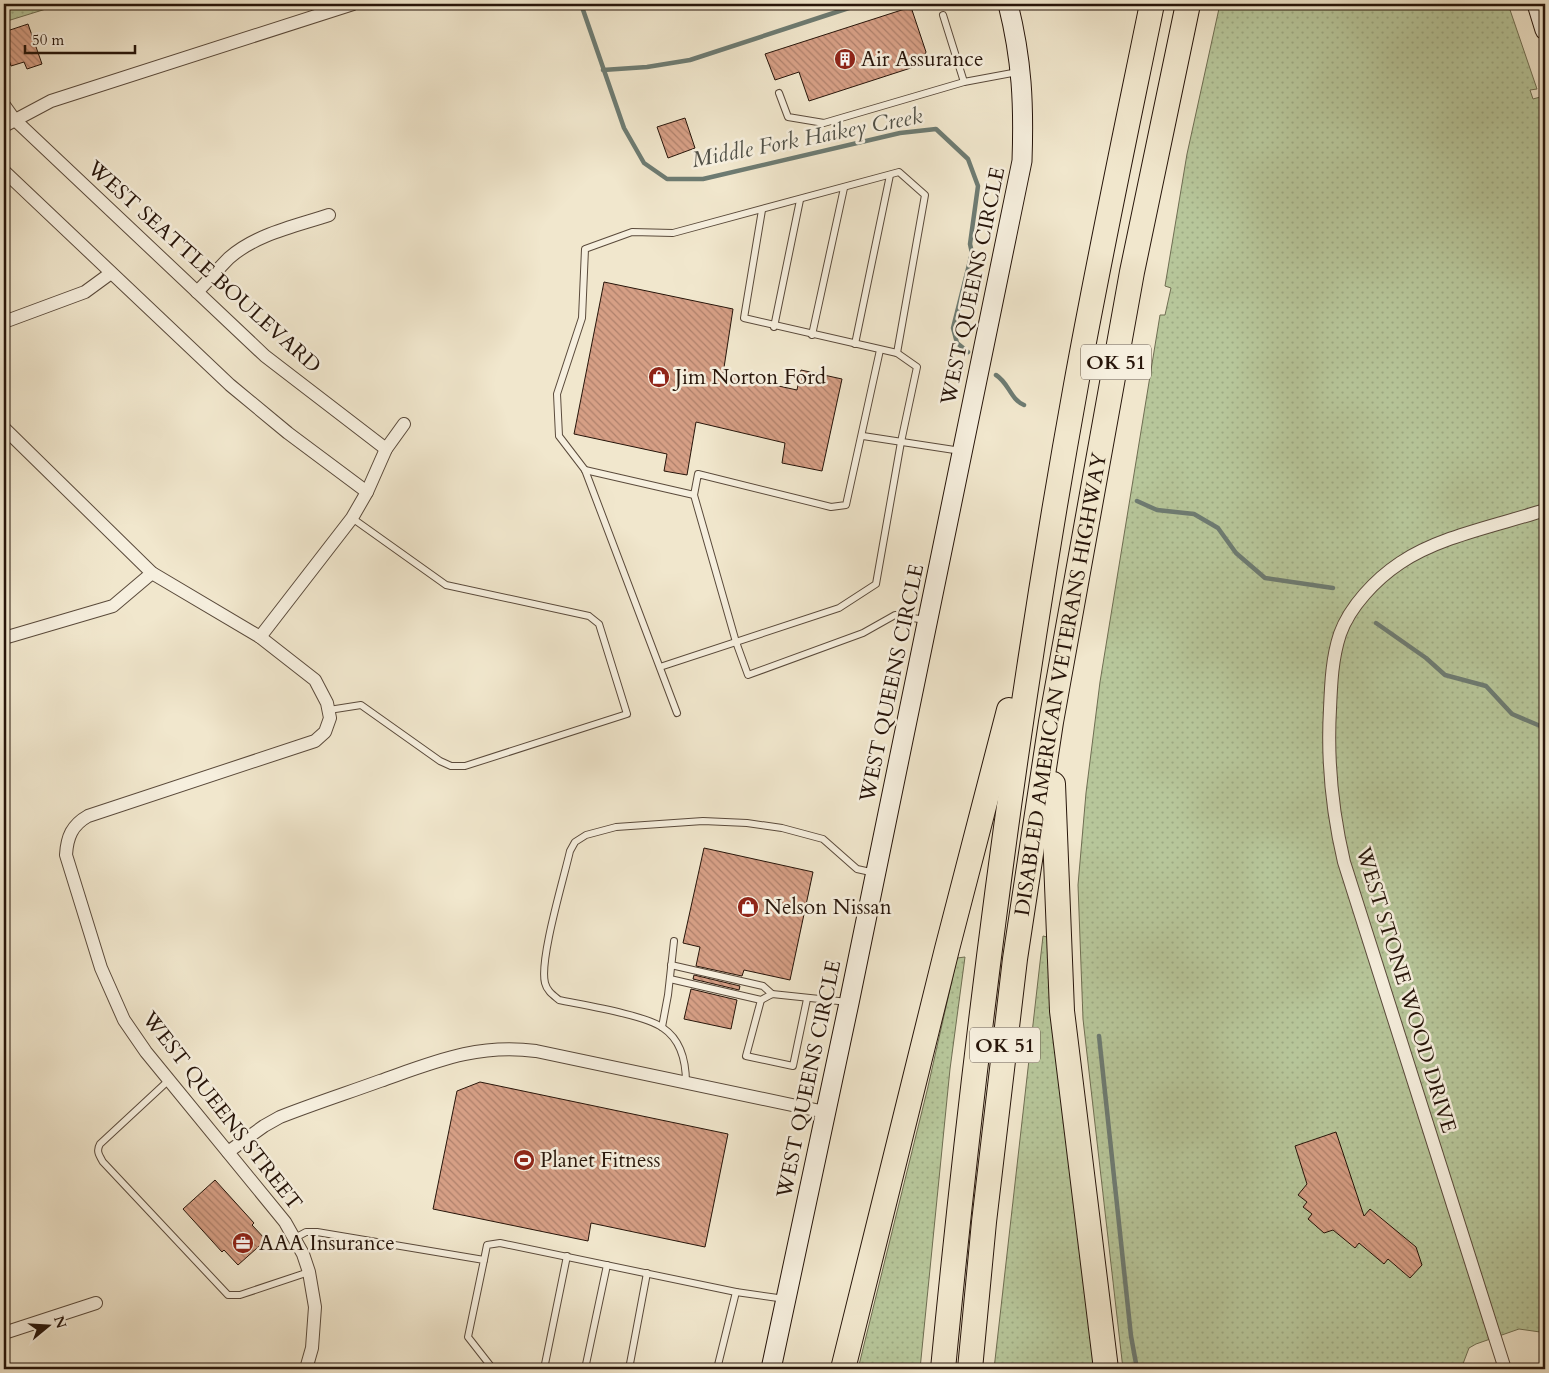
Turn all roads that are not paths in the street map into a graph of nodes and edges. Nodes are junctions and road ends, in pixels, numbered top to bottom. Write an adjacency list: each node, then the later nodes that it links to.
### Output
1 (353, 4): 12 (street)
2 (1008, 4): 8 (street, WEST QUEENS CIRCLE)
3 (1152, 4): 39 (highway, DISABLED AMERICAN VETERANS HIGHWAY / OK 51)
4 (1188, 4): 47 (highway, DISABLED AMERICAN VETERANS HIGHWAY / OK 51)
5 (1537, 4): 7 (street)
6 (943, 15): 9 (lane)
7 (1545, 30)
8 (1022, 72): 9 (lane); 32 (street, WEST QUEENS CIRCLE)
9 (964, 82): 10 (lane)
10 (779, 93)
11 (4, 106): 12 (street, WEST SEATTLE BOULEVARD)
12 (9, 123): 20 (street, WEST SEATTLE BOULEVARD)
13 (4, 171): 19 (street)
14 (890, 175): 15 (lane); 24 (lane); 26 (lane)
15 (844, 188): 16 (lane); 23 (lane)
16 (800, 200): 17 (lane); 22 (lane)
17 (762, 210): 22 (lane); 33 (lane)
18 (329, 215): 20 (street)
19 (111, 273): 21 (street); 34 (street)
20 (197, 292): 31 (street, WEST SEATTLE BOULEVARD)
21 (4, 322)
22 (774, 327): 23 (lane)
23 (812, 335): 24 (lane)
24 (855, 344): 25 (lane)
25 (880, 350): 26 (lane); 29 (lane)
26 (897, 353): 30 (lane)
27 (404, 424): 31 (street)
28 (4, 428): 38 (street)
29 (863, 436): 30 (lane); 35 (lane)
30 (901, 442): 32 (lane); 43 (lane)
31 (386, 449): 34 (street)
32 (962, 452): 40 (street, WEST QUEENS CIRCLE)
33 (585, 470): 35 (lane); 44 (lane)
34 (367, 492): 37 (street)
35 (694, 495): 43 (lane)
36 (1545, 510): 82 (street, WEST STONE WOOD DRIVE)
37 (352, 518): 41 (street); 46 (lane)
38 (152, 574): 41 (street); 42 (street)
39 (1042, 588): 78 (highway); 79 (highway, DISABLED AMERICAN VETERANS HIGHWAY / OK 51)
40 (928, 621): 43 (lane); 48 (street, WEST QUEENS CIRCLE)
41 (260, 636): 46 (street)
42 (4, 638)
43 (736, 642): 44 (lane)
44 (660, 667): 45 (lane)
45 (677, 713)
46 (330, 714): 57 (street, WEST QUEENS STREET)
47 (1051, 722): 80 (highway, DISABLED AMERICAN VETERANS HIGHWAY / OK 51); 81 (highway)
48 (876, 873): 55 (street, WEST QUEENS CIRCLE); 56 (lane)
49 (674, 942): 50 (lane)
50 (671, 965): 51 (lane); 52 (lane)
51 (670, 979): 54 (lane); 56 (lane)
52 (772, 994): 53 (lane); 54 (lane)
53 (807, 999): 54 (lane); 55 (lane)
54 (761, 1000)
55 (849, 1003): 59 (street, WEST QUEENS CIRCLE)
56 (662, 1027): 58 (lane)
57 (169, 1080): 60 (street, WEST QUEENS STREET); 65 (lane)
58 (686, 1084): 59 (street); 60 (street)
59 (825, 1112): 68 (street, WEST QUEENS CIRCLE)
60 (228, 1152): 61 (street, WEST QUEENS STREET)
61 (295, 1238): 63 (lane); 65 (street, WEST QUEENS STREET)
62 (567, 1256): 63 (lane); 64 (lane); 73 (lane)
63 (484, 1260): 72 (lane)
64 (607, 1265): 66 (lane); 74 (lane)
65 (309, 1272): 71 (street, WEST QUEENS STREET)
66 (647, 1273): 67 (lane); 75 (lane)
67 (736, 1292): 68 (lane); 76 (lane)
68 (785, 1299): 77 (street, WEST QUEENS CIRCLE)
69 (96, 1303): 70 (street)
70 (4, 1332)
71 (306, 1369)
72 (493, 1369)
73 (544, 1369)
74 (585, 1369)
75 (629, 1369)
76 (716, 1369)
77 (771, 1369)
78 (844, 1369)
79 (943, 1369)
80 (970, 1369)
81 (1106, 1369)
82 (1506, 1369)

